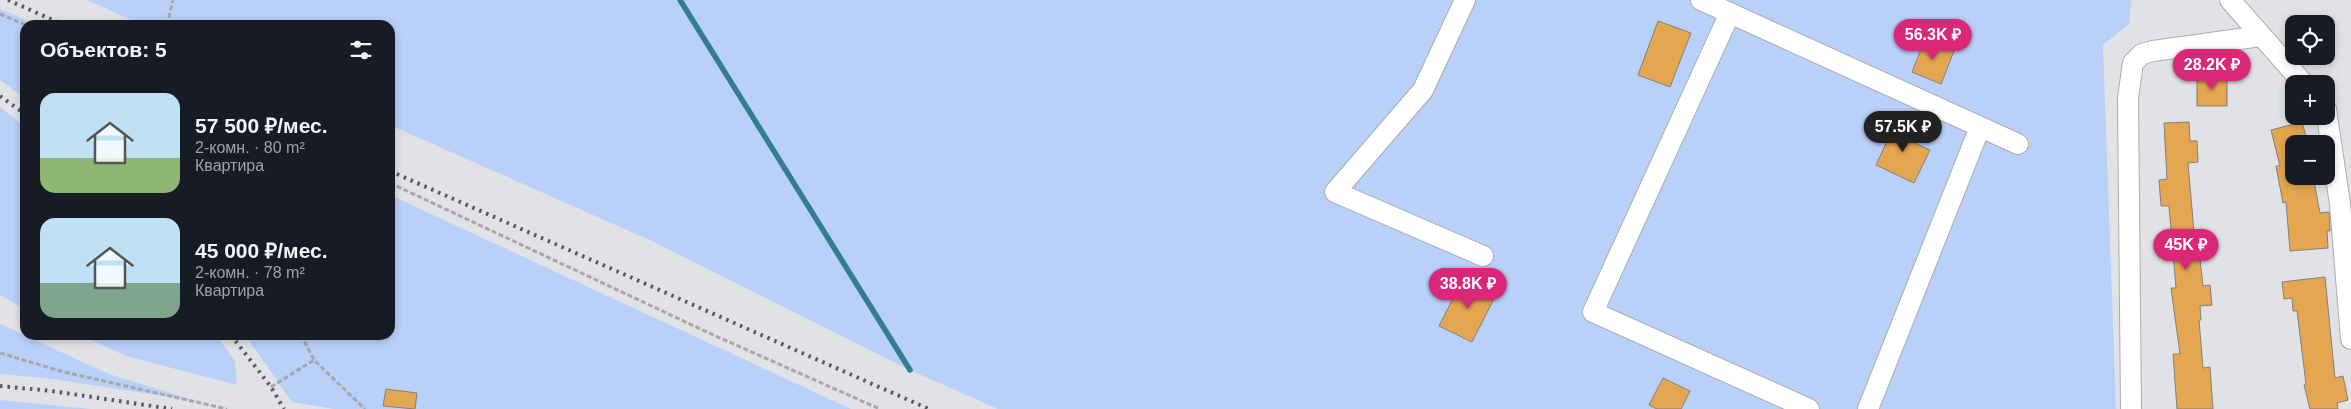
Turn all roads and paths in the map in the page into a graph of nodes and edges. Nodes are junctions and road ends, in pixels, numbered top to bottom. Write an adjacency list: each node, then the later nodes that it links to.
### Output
1 (173, 0): 7 (path)
2 (1465, 0): 15 (lane)
3 (1701, 0): 5 (lane)
4 (2230, 0): 9 (lane)
5 (1730, 13): 12 (lane); 24 (lane)
6 (0, 14): 8 (path)
7 (169, 20)
8 (20, 22)
9 (2261, 36): 10 (lane); 26 (lane)
10 (2296, 75)
11 (2328, 125): 16 (lane)
12 (1980, 127): 13 (lane); 25 (lane)
13 (2018, 144)
14 (395, 185): 23 (path)
15 (1482, 256)
16 (2351, 339)
17 (304, 340): 19 (path)
18 (0, 353): 21 (path)
19 (314, 360): 20 (path); 22 (path)
20 (271, 387)
21 (227, 409)
22 (365, 409)
23 (880, 409)
24 (1809, 409)
25 (1868, 409)
26 (2131, 409)

